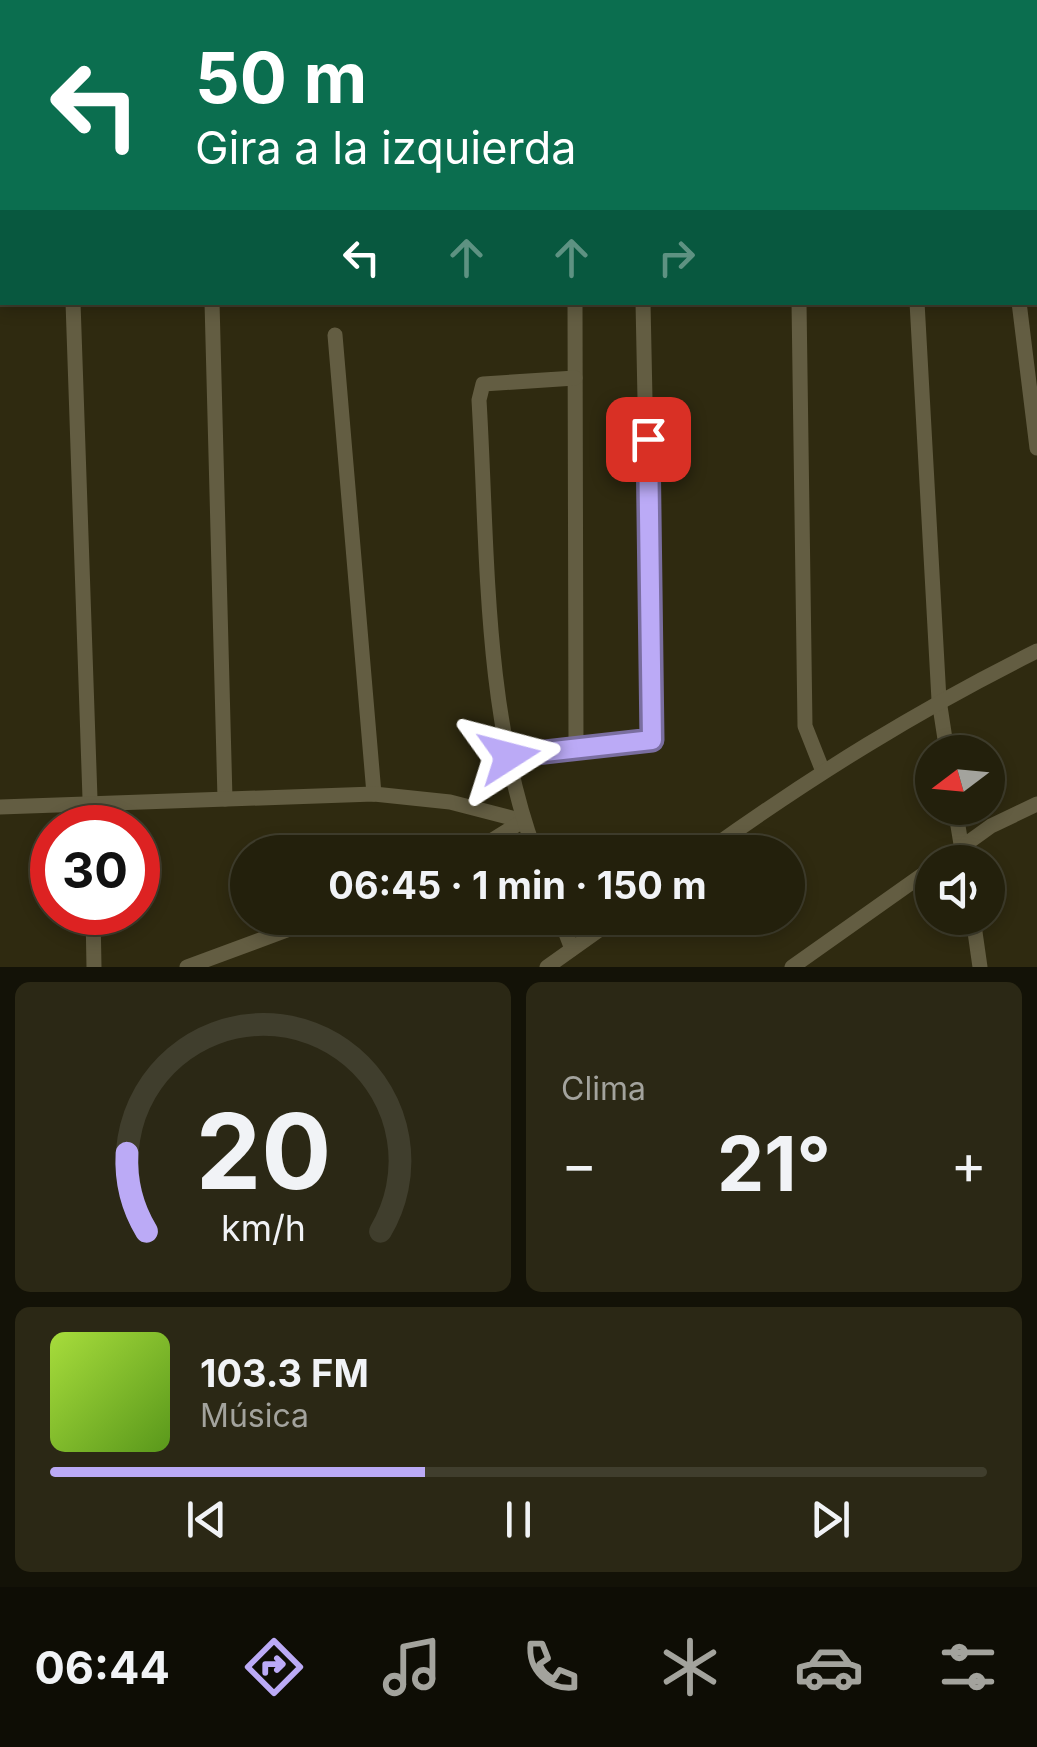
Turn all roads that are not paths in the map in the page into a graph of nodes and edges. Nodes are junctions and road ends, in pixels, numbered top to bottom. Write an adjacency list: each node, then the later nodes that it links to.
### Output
1 (73, 305): 20 (street)
2 (212, 305): 18 (street)
3 (575, 305): 9 (street)
4 (643, 305): 14 (street)
5 (799, 305): 16 (street)
6 (917, 305): 12 (street)
7 (1019, 305): 10 (street)
8 (336, 335): 17 (street)
9 (575, 378): 14 (street); 15 (street)
10 (1037, 448)
11 (1037, 651): 12 (street)
12 (939, 700): 13 (street); 16 (street)
13 (944, 735)
14 (576, 746): 15 (street)
15 (509, 756): 23 (street)
16 (822, 769): 26 (street)
17 (374, 794): 18 (street); 23 (street)
18 (225, 799): 20 (street)
19 (1037, 804): 27 (street)
20 (91, 805)
21 (30, 807): 22 (street)
22 (0, 808)
23 (523, 821): 24 (street); 25 (street)
24 (500, 835)
25 (528, 835)
26 (730, 835)
27 (973, 845)
28 (915, 880): 38 (street)
29 (93, 935): 35 (street)
30 (273, 935): 36 (street)
31 (567, 935): 34 (street)
32 (592, 935): 34 (street)
33 (975, 935): 39 (street)
34 (572, 949): 37 (street)
35 (94, 967)
36 (187, 967)
37 (547, 967)
38 (792, 967)
39 (980, 967)

